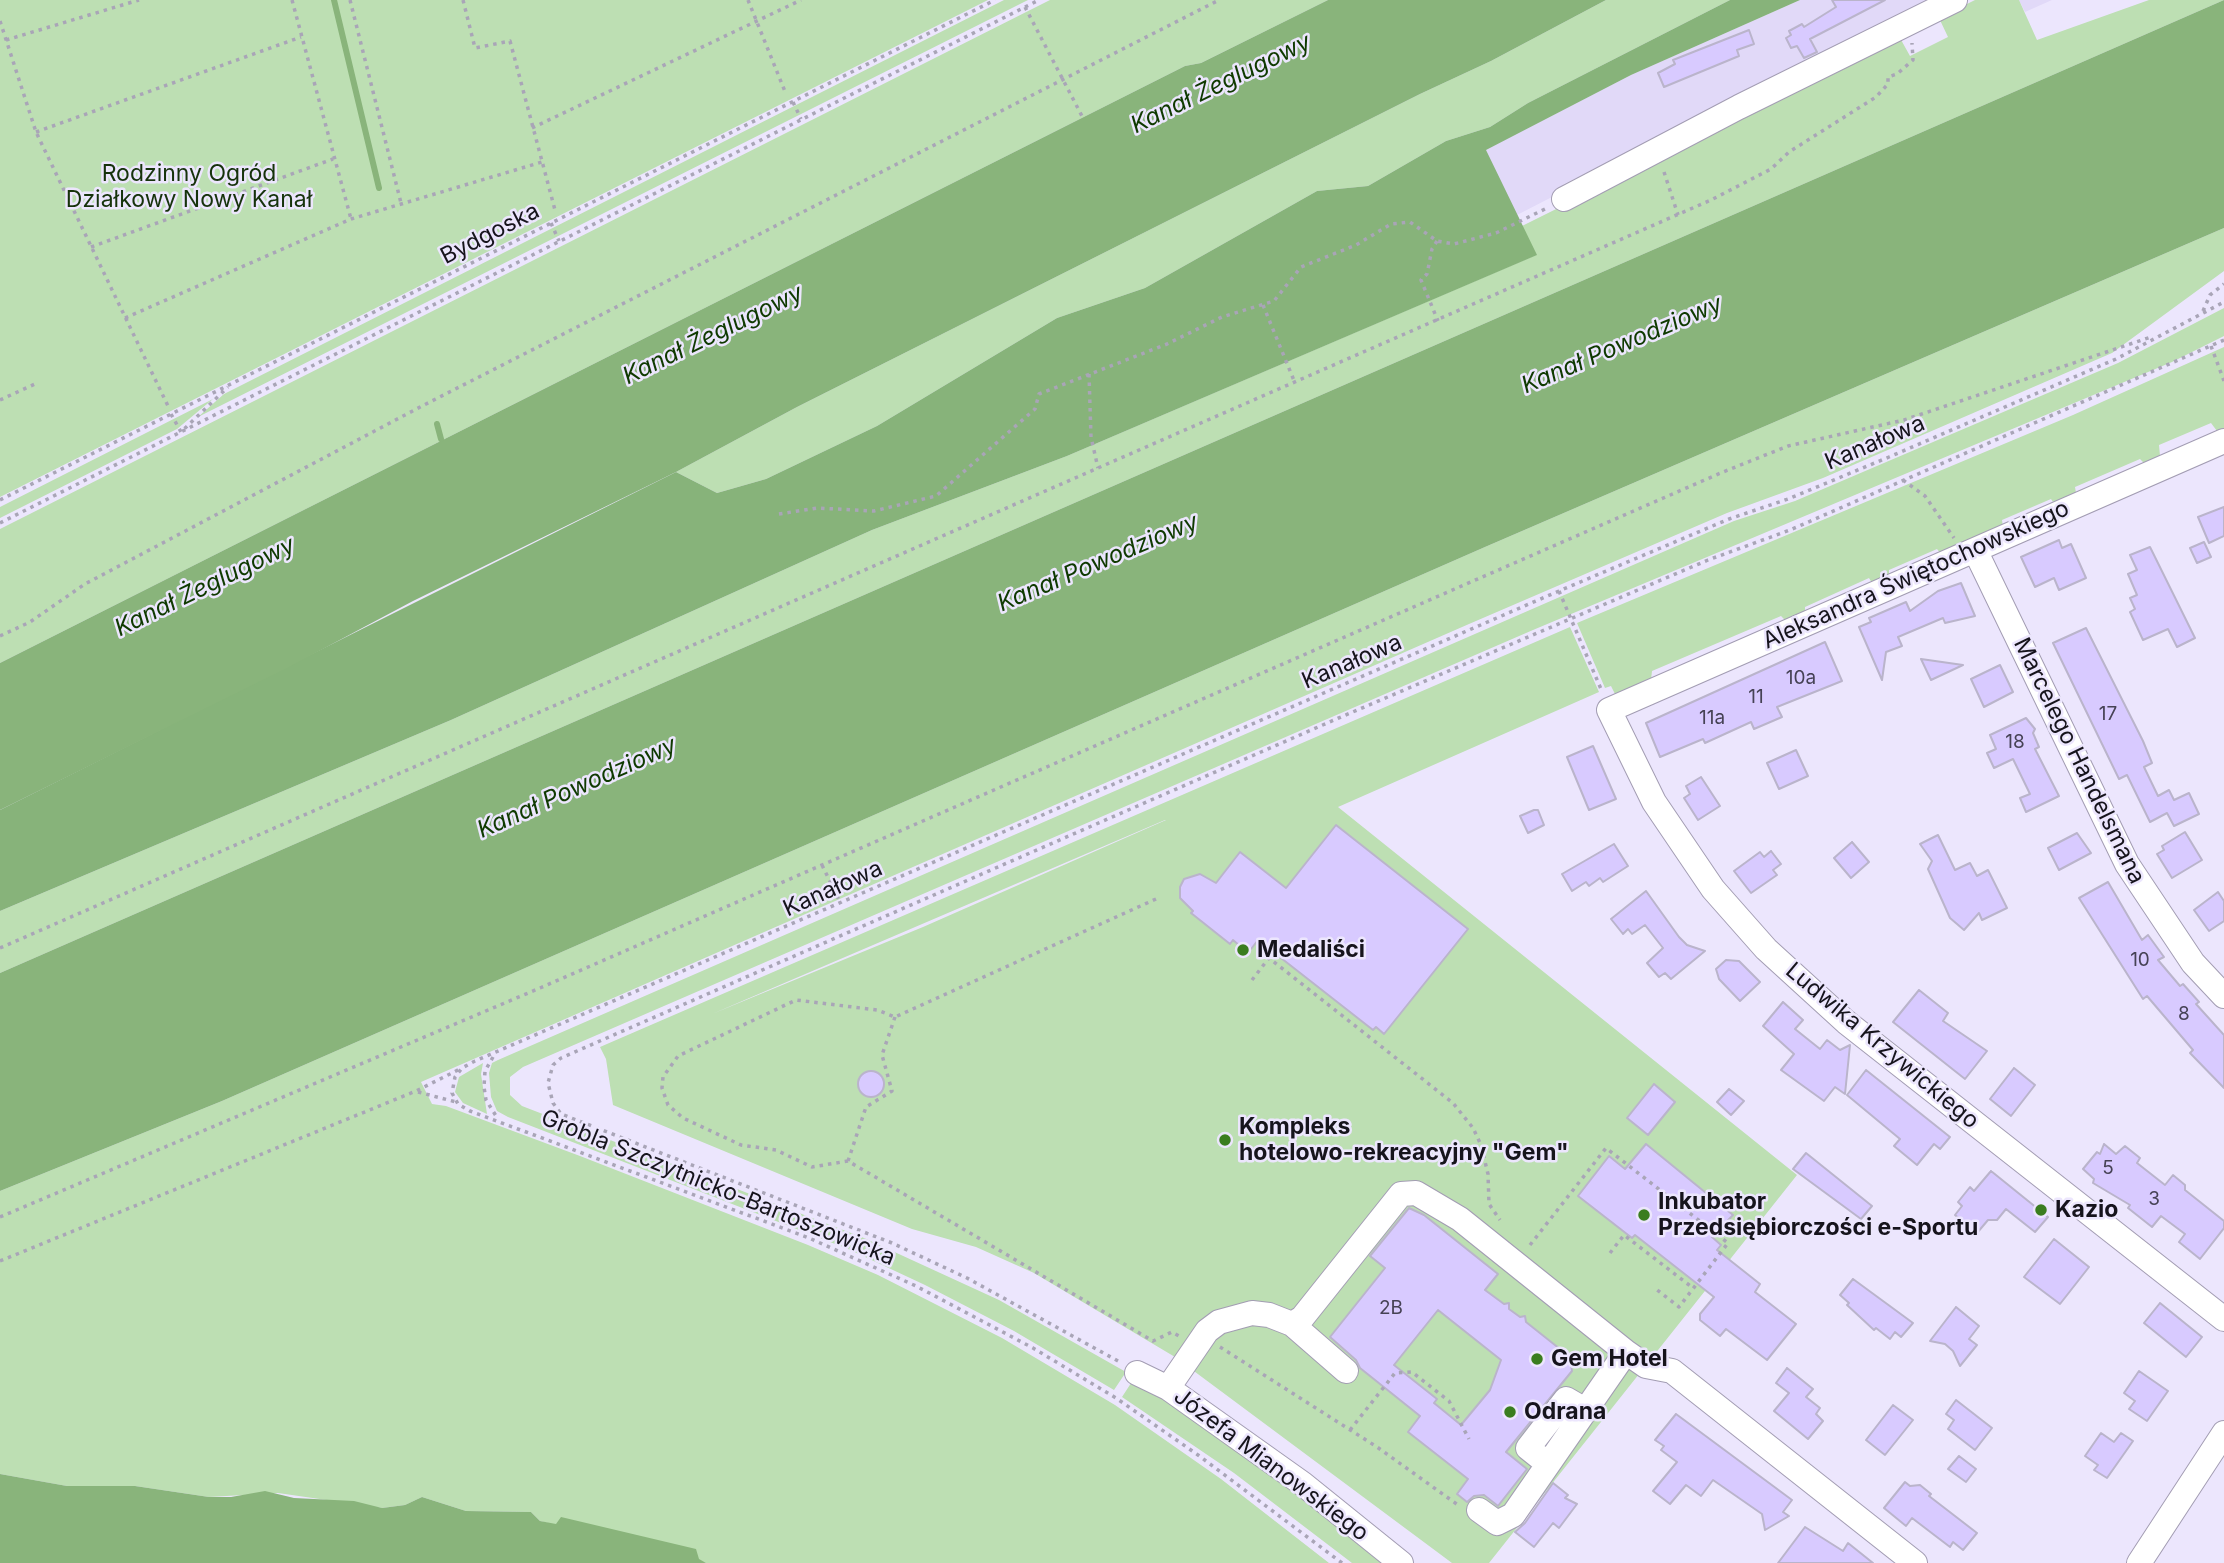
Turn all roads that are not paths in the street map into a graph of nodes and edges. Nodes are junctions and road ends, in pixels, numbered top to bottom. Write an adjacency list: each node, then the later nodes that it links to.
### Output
1 (1955, 0): 2 (street)
2 (1564, 199)
3 (2224, 441): 4 (street, Aleksandra Świętochowskiego)
4 (1970, 552): 5 (street, Aleksandra Świętochowskiego); 6 (street, Marcelego Handelsmana)
5 (1609, 710): 7 (street, Ludwika Krzywickiego)
6 (2224, 996)
7 (2224, 1319)
8 (1292, 1325): 9 (street); 10 (street); 12 (street)
9 (1626, 1352): 14 (street); 16 (street)
10 (1346, 1371)
11 (1138, 1373): 12 (street, Józefa Mianowskiego)
12 (1168, 1388): 15 (street, Józefa Mianowskiego)
13 (2224, 1433): 17 (street)
14 (1479, 1510)
15 (1401, 1563)
16 (1915, 1563)
17 (2139, 1563)

